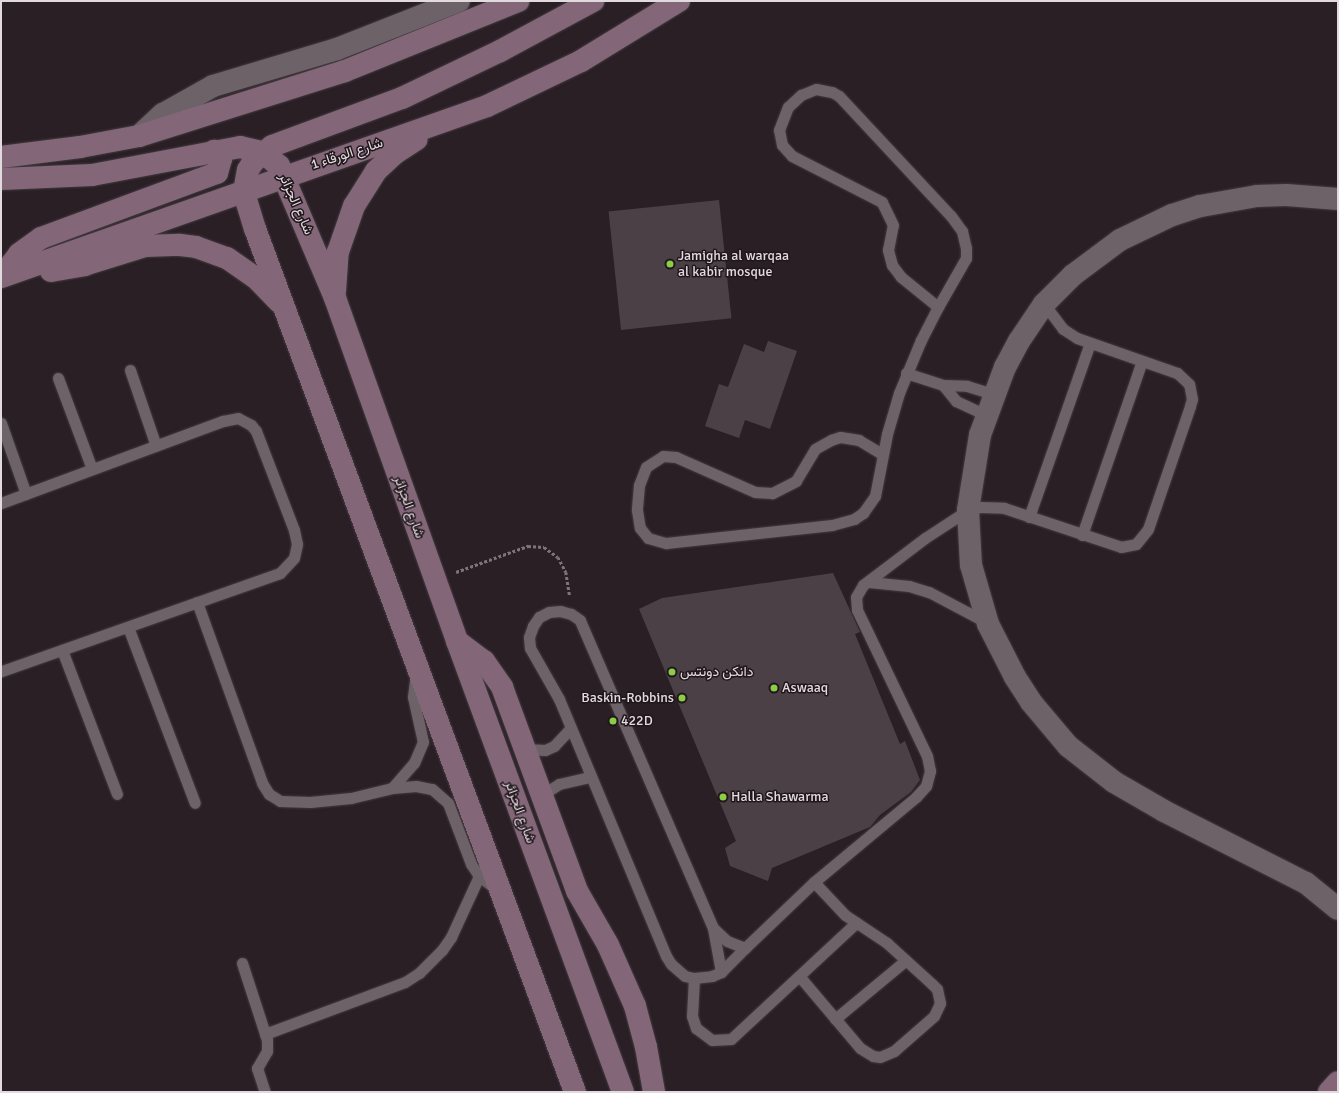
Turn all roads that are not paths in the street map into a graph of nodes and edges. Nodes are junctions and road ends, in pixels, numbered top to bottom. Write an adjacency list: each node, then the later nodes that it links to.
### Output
1 (459, 1): 6 (street)
2 (518, 1): 6 (main road)
3 (593, 1): 8 (main road)
4 (679, 1): 5 (main road, شارع الورقاء 1)
5 (440, 124): 10 (main road, شارع الورقاء 1); 15 (main road)
6 (139, 136): 9 (main road)
7 (214, 151): 8 (main road); 11 (main road); 14 (main road)
8 (262, 152): 10 (main road, شارع الجزائر); 12 (main road)
9 (1, 157)
10 (284, 176): 12 (main road, شارع الورقاء 1); 15 (main road, شارع الجزائر)
11 (1, 179)
12 (244, 192): 14 (main road, شارع الورقاء 1); 18 (main road)
13 (1338, 199): 16 (street)
14 (2, 277): 18 (main road)
15 (335, 298): 40 (main road, شارع الجزائر)
16 (1044, 304): 19 (lane); 25 (street)
17 (938, 307): 17 (lane); 22 (lane)
18 (285, 308): 42 (main road)
19 (1090, 343): 20 (lane); 34 (lane)
20 (1142, 361): 35 (lane); 35 (lane)
21 (130, 370): 28 (lane)
22 (906, 374): 24 (lane); 29 (lane)
23 (58, 378): 30 (lane)
24 (943, 386): 25 (lane); 26 (lane)
25 (994, 394): 26 (street)
26 (986, 415): 33 (street)
27 (1, 422): 31 (lane)
28 (156, 446): 30 (lane); 37 (lane)
29 (882, 454): 29 (lane)
30 (92, 469): 31 (lane)
31 (26, 494): 32 (lane)
32 (1, 503)
33 (968, 510): 34 (lane); 36 (lane); 38 (street)
34 (1029, 517): 35 (lane)
35 (1082, 535)
36 (869, 582): 38 (lane); 52 (lane)
37 (197, 602): 39 (lane); 47 (lane)
38 (988, 624): 53 (street)
39 (128, 626): 41 (lane); 50 (lane)
40 (457, 641): 45 (main road); 70 (main road, شارع الجزائر)
41 (62, 650): 43 (lane); 48 (lane)
42 (418, 667): 47 (lane); 54 (main road)
43 (1, 671)
44 (570, 729): 45 (lane); 46 (lane); 58 (lane)
45 (525, 749): 49 (main road)
46 (590, 777): 49 (lane); 64 (lane)
47 (392, 788): 51 (lane)
48 (117, 794)
49 (542, 795): 71 (main road)
50 (195, 803)
51 (479, 876): 54 (lane); 66 (lane)
52 (814, 882): 57 (lane); 59 (lane)
53 (1317, 889): 55 (street); 56 (street)
54 (501, 892): 69 (main road)
55 (1338, 894)
56 (1338, 908)
57 (856, 923): 60 (lane); 63 (lane)
58 (713, 928): 59 (lane); 62 (lane)
59 (745, 948): 62 (lane)
60 (906, 960): 65 (lane); 65 (lane)
61 (242, 963): 66 (lane)
62 (721, 972): 64 (lane)
63 (800, 977): 64 (lane); 65 (lane)
64 (694, 978)
65 (835, 1019)
66 (265, 1034): 68 (lane)
67 (1338, 1082): 72 (main road)
68 (265, 1092)
69 (575, 1092)
70 (623, 1092)
71 (654, 1092)
72 (1329, 1092)

